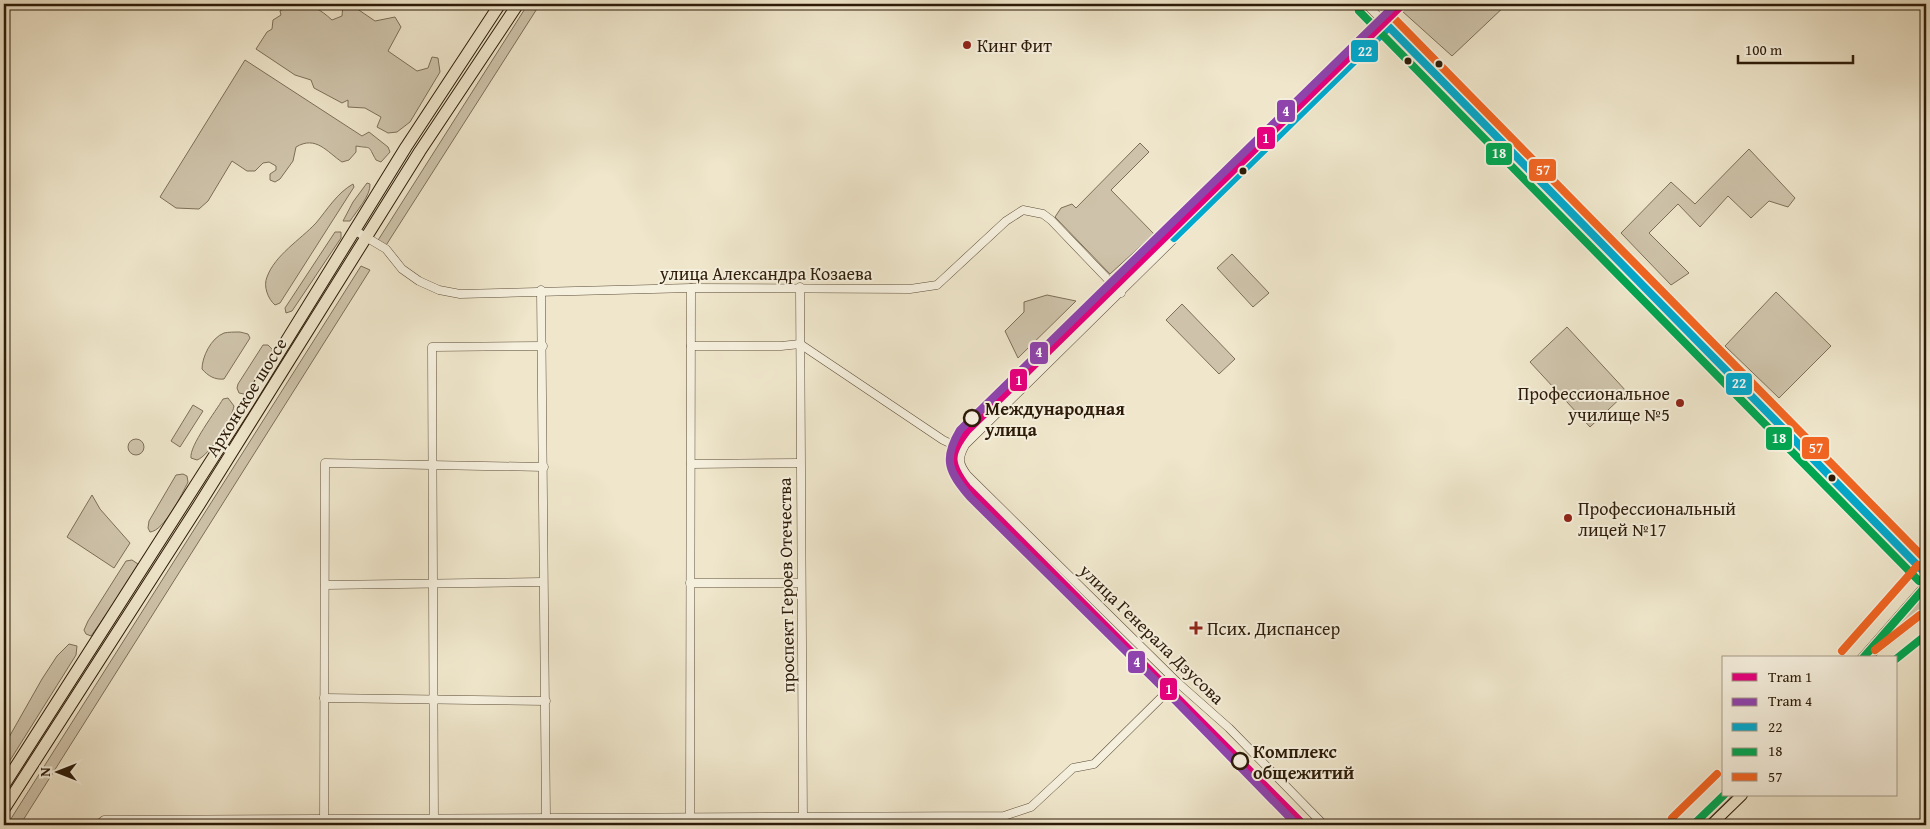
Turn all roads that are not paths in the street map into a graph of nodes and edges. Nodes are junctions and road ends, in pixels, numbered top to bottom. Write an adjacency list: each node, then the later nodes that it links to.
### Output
1 (500, 4): 5 (highway, Архонское шоссе)
2 (518, 4): 6 (highway, Архонское шоссе)
3 (1366, 4): 4 (street)
4 (1389, 26): 10 (street); 19 (street)
5 (354, 230): 6 (street, улица Александра Козаева); 33 (highway, Архонское шоссе)
6 (367, 238): 9 (street, улица Александра Козаева); 35 (highway, Архонское шоссе)
7 (800, 287): 8 (street, улица Александра Козаева); 10 (street, улица Александра Козаева); 11 (street, проспект Героев Отечества)
8 (691, 288): 9 (street, улица Александра Козаева); 13 (street)
9 (541, 290): 12 (street)
10 (1121, 293): 14 (street)
11 (800, 344): 13 (street); 14 (street); 15 (street, проспект Героев Отечества)
12 (543, 346): 16 (street); 18 (street)
13 (691, 346): 17 (street)
14 (962, 449): 28 (street, улица Генерала Дзусова)
15 (799, 463): 17 (street); 23 (street, проспект Героев Отечества)
16 (432, 464): 18 (street); 20 (street); 24 (street)
17 (691, 464): 22 (street)
18 (544, 467): 21 (street)
19 (1926, 572): 26 (main road)
20 (433, 582): 21 (street); 24 (street); 30 (street)
21 (544, 582): 31 (street)
22 (690, 583): 23 (street); 37 (street)
23 (801, 583): 36 (street, проспект Героев Отечества)
24 (325, 585): 29 (street)
25 (1926, 623): 27 (main road)
26 (1851, 656)
27 (1884, 656)
28 (1177, 682): 36 (street); 44 (street, улица Генерала Дзусова)
29 (324, 698): 30 (street); 41 (street)
30 (433, 700): 31 (street); 42 (street)
31 (546, 701): 38 (street)
32 (1722, 783): 45 (main road)
33 (4, 785)
34 (1741, 796): 46 (main road)
35 (4, 809)
36 (803, 816): 37 (street); 43 (street, проспект Героев Отечества)
37 (690, 817): 38 (street)
38 (546, 818): 42 (street)
39 (101, 822): 40 (street)
40 (213, 822): 41 (street)
41 (324, 822): 42 (street)
42 (434, 822)
43 (803, 825)
44 (1324, 825)
45 (1679, 825)
46 (1711, 825)

